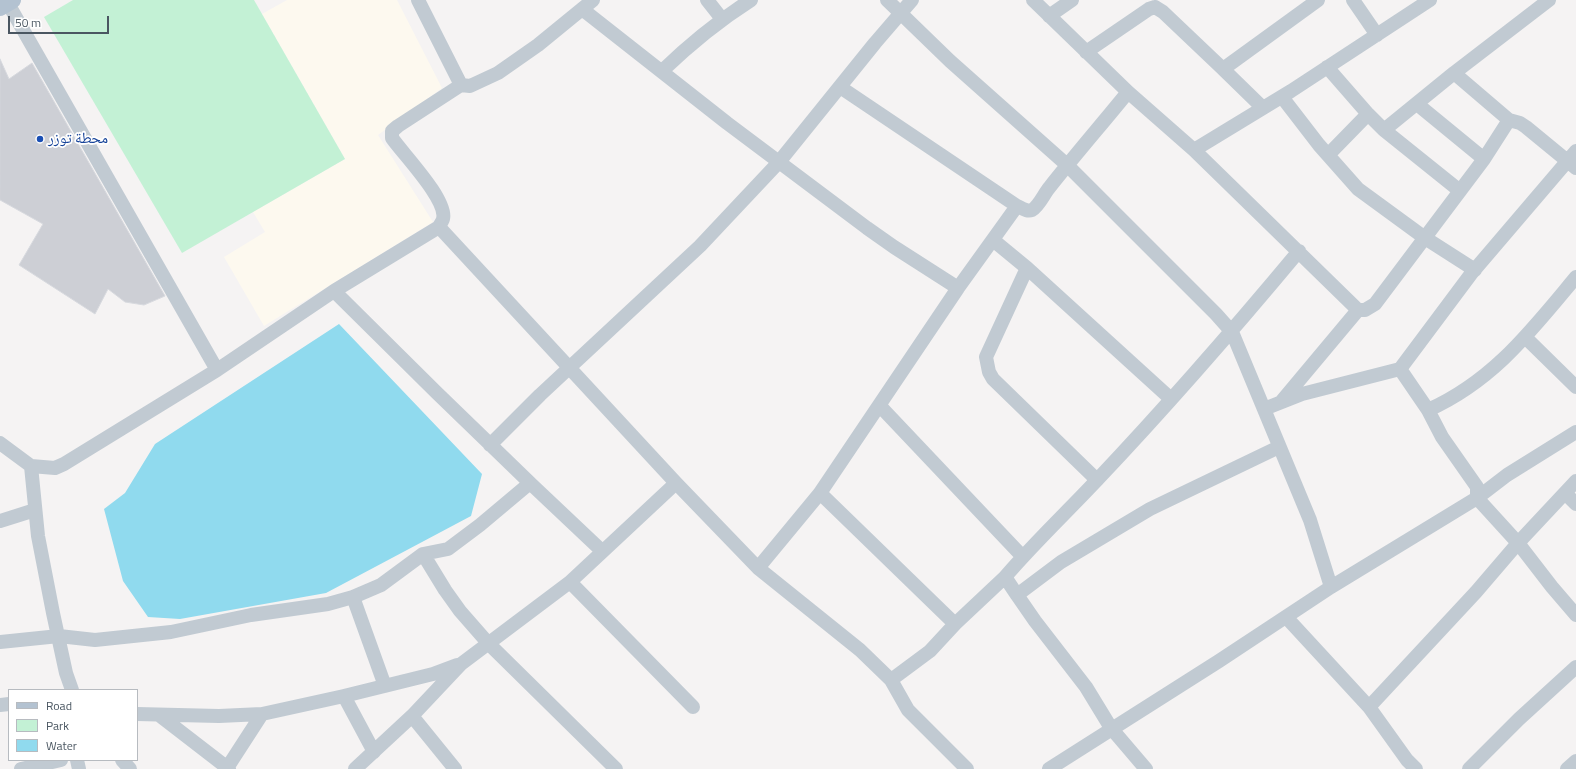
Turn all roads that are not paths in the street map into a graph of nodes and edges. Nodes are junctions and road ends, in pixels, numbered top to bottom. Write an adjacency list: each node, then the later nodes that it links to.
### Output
1 (418, 0): 24 (street)
2 (593, 0): 14 (street)
3 (707, 0): 17 (street)
4 (751, 0): 17 (street)
5 (886, 0): 15 (street)
6 (912, 0): 15 (street)
7 (1033, 0): 16 (street)
8 (1072, 0): 16 (street)
9 (1318, 0): 21 (street)
10 (1353, 0): 18 (street)
11 (1430, 0): 18 (street)
12 (1549, 0): 23 (street)
13 (6, 2): 55 (street)
14 (582, 9): 22 (street); 24 (street)
15 (901, 13): 25 (street); 38 (street)
16 (1049, 16): 19 (street)
17 (722, 19): 22 (street)
18 (1376, 35): 20 (street)
19 (1086, 52): 21 (street); 26 (street)
20 (1327, 67): 27 (street); 30 (street)
21 (1223, 69): 29 (street)
22 (662, 71): 37 (street)
23 (1454, 73): 28 (street); 31 (street)
24 (462, 85): 41 (street)
25 (840, 87): 37 (street); 40 (street)
26 (1128, 92): 33 (street); 38 (street)
27 (1282, 97): 29 (street); 34 (street)
28 (1417, 104): 32 (street); 35 (street)
29 (1263, 108): 33 (street)
30 (1368, 114): 32 (street); 34 (street)
31 (1509, 120): 35 (street); 36 (street)
32 (1384, 130): 39 (street)
33 (1194, 150): 44 (street)
34 (1328, 155): 42 (street)
35 (1484, 159): 39 (street)
36 (1573, 160): 46 (street)
37 (779, 162): 48 (street); 53 (street)
38 (1067, 165): 40 (street); 51 (street)
39 (1460, 191): 42 (street)
40 (1018, 206): 43 (street)
41 (439, 227): 49 (street); 53 (street)
42 (1425, 238): 46 (street); 50 (street)
43 (993, 240): 45 (street); 48 (street)
44 (1299, 251): 50 (street); 51 (street)
45 (1027, 268): 57 (street); 67 (street)
46 (1475, 270): 54 (street)
47 (1575, 280): 52 (street)
48 (958, 288): 59 (street)
49 (334, 290): 55 (street); 64 (street)
50 (1358, 310): 58 (street)
51 (1232, 332): 57 (street); 60 (street)
52 (1525, 337): 56 (street); 61 (street)
53 (569, 368): 64 (street); 70 (street)
54 (1400, 369): 58 (street); 61 (street)
55 (217, 370): 66 (street)
56 (1576, 387)
57 (1171, 399): 67 (street)
58 (1281, 402): 60 (street)
59 (879, 405): 71 (street); 80 (street)
60 (1264, 409): 65 (street)
61 (1428, 410): 73 (street)
62 (1576, 432): 73 (street)
63 (0, 443): 66 (street)
64 (490, 445): 69 (street)
65 (1279, 447): 84 (street); 85 (street)
66 (31, 466): 75 (street)
67 (1097, 480): 80 (street)
68 (1576, 481): 72 (street)
69 (530, 483): 78 (street); 79 (street)
70 (676, 483): 78 (street); 81 (street)
71 (820, 493): 81 (street); 89 (street)
72 (1565, 493): 74 (street); 77 (street)
73 (1477, 498): 77 (street); 84 (street)
74 (1576, 504)
75 (35, 510): 76 (street); 90 (street)
76 (0, 521)
77 (1518, 543): 87 (street); 100 (street)
78 (602, 552): 83 (street)
79 (423, 554): 86 (street); 92 (street)
80 (1022, 556): 82 (street)
81 (758, 568): 95 (street)
82 (1005, 577): 85 (street); 89 (street)
83 (570, 582): 92 (street); 99 (street)
84 (1331, 587): 88 (street)
85 (1017, 595): 105 (street)
86 (353, 597): 90 (street); 96 (street)
87 (1576, 615)
88 (1286, 617): 100 (street); 105 (street)
89 (955, 624): 95 (street)
90 (58, 636): 91 (street); 97 (street)
91 (0, 642)
92 (488, 643): 93 (street); 116 (street)
93 (461, 664): 96 (street); 104 (street)
94 (1576, 667): 120 (street)
95 (891, 680): 117 (street)
96 (385, 686): 98 (street)
97 (72, 689)
98 (344, 696): 102 (street); 106 (street)
99 (694, 707)
100 (1369, 707): 110 (street)
101 (138, 714): 103 (street)
102 (262, 714): 103 (street); 113 (street)
103 (159, 715): 113 (street)
104 (412, 716): 106 (street); 115 (street)
105 (1112, 728): 118 (street); 119 (street)
106 (374, 752): 114 (street)
107 (57, 761): 111 (street)
108 (123, 761): 112 (street)
109 (1576, 761): 121 (street)
110 (1407, 766)
111 (21, 769)
112 (130, 769)
113 (228, 769)
114 (355, 769)
115 (455, 769)
116 (616, 769)
117 (967, 769)
118 (1048, 769)
119 (1146, 769)
120 (1468, 769)
121 (1567, 769)

